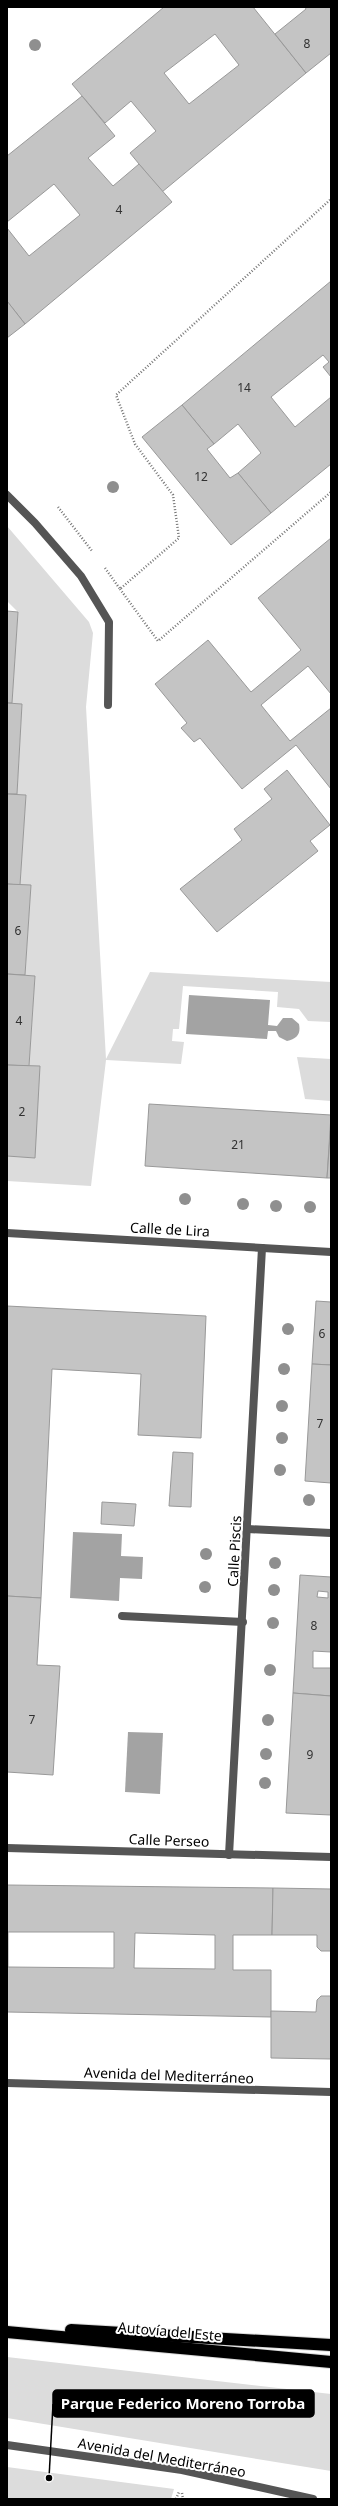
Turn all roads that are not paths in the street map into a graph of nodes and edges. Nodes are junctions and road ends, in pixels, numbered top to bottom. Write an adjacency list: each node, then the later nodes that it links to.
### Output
1 (7, 495): 2 (street)
2 (108, 705)
3 (7, 1233): 4 (street, Calle de Lira)
4 (262, 1248): 5 (street, Calle de Lira); 6 (street, Calle Piscis)
5 (331, 1252)
6 (248, 1529): 7 (street); 9 (street, Calle Piscis)
7 (331, 1533)
8 (122, 1616): 9 (street)
9 (243, 1622): 11 (street, Calle Piscis)
10 (7, 1848): 11 (street, Calle Perseo)
11 (229, 1855): 12 (street, Calle Perseo)
12 (331, 1857)
13 (7, 2083): 14 (street, Avenida del Mediterráneo)
14 (331, 2092)
15 (7, 2327): 17 (highway)
16 (7, 2332): 18 (highway, Autovía del Este)
17 (331, 2345)
18 (331, 2362)
19 (7, 2445): 20 (street, Avenida del Mediterráneo)
20 (313, 2499)

